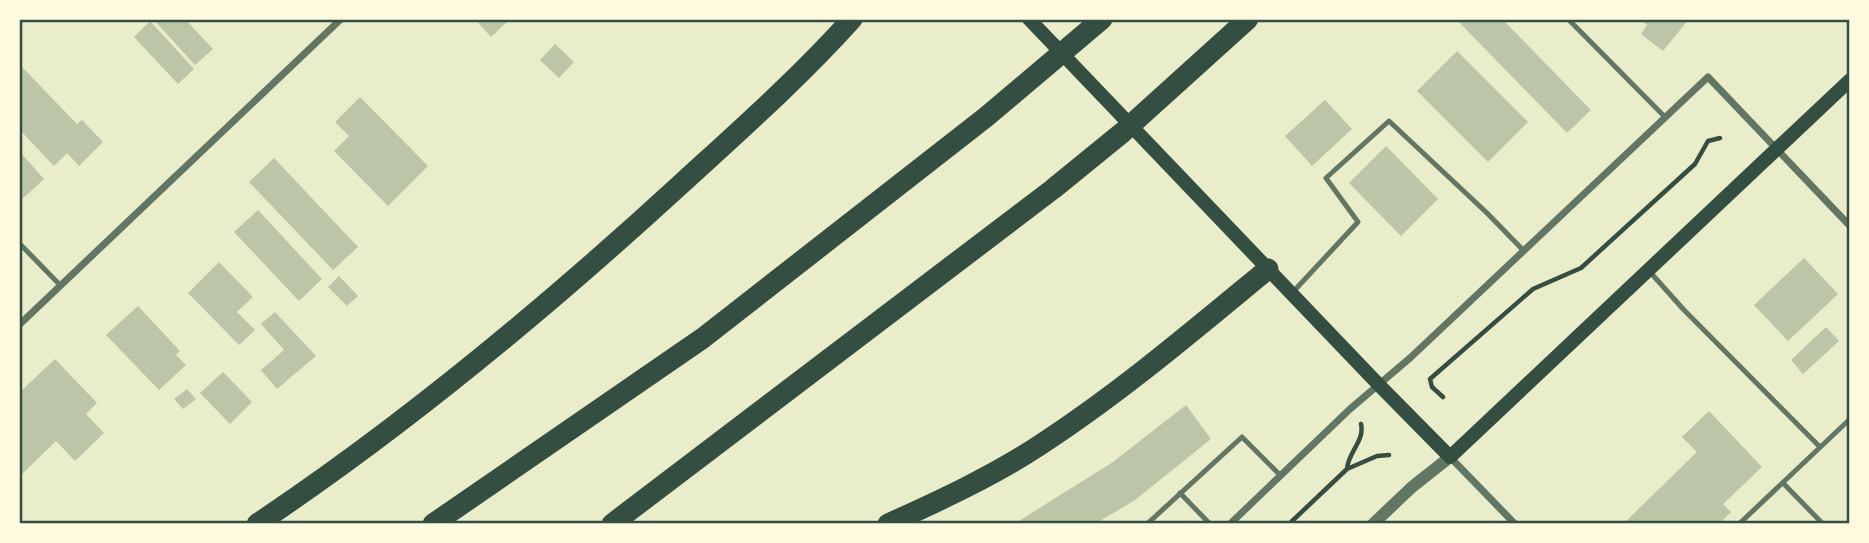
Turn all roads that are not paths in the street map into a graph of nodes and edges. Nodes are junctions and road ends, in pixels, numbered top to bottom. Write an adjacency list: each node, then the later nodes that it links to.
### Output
1 (341, 19): 15 (street)
2 (852, 19): 25 (highway)
3 (1029, 19): 13 (main road)
4 (1102, 19): 26 (highway)
5 (1248, 19): 27 (highway)
6 (1568, 19): 8 (lane)
7 (1850, 80): 9 (main road)
8 (1665, 117): 9 (street); 12 (street)
9 (1776, 148): 10 (street); 14 (main road)
10 (1850, 226)
11 (19, 243): 15 (lane)
12 (1523, 250): 16 (lane); 18 (street)
13 (1268, 269): 16 (main road); 28 (highway)
14 (1648, 270): 20 (lane); 21 (main road)
15 (61, 286): 17 (street)
16 (1292, 293): 18 (main road)
17 (19, 325)
18 (1379, 386): 21 (main road); 22 (street)
19 (1850, 419): 20 (lane)
20 (1820, 447): 23 (lane)
21 (1450, 457): 32 (street); 33 (street)
22 (1280, 475): 24 (lane); 31 (street)
23 (1783, 483): 34 (lane); 35 (lane)
24 (1180, 493): 29 (lane); 30 (lane)
25 (257, 524)
26 (433, 524)
27 (612, 524)
28 (888, 524)
29 (1147, 524)
30 (1210, 524)
31 (1230, 524)
32 (1373, 524)
33 (1515, 524)
34 (1740, 524)
35 (1822, 524)

